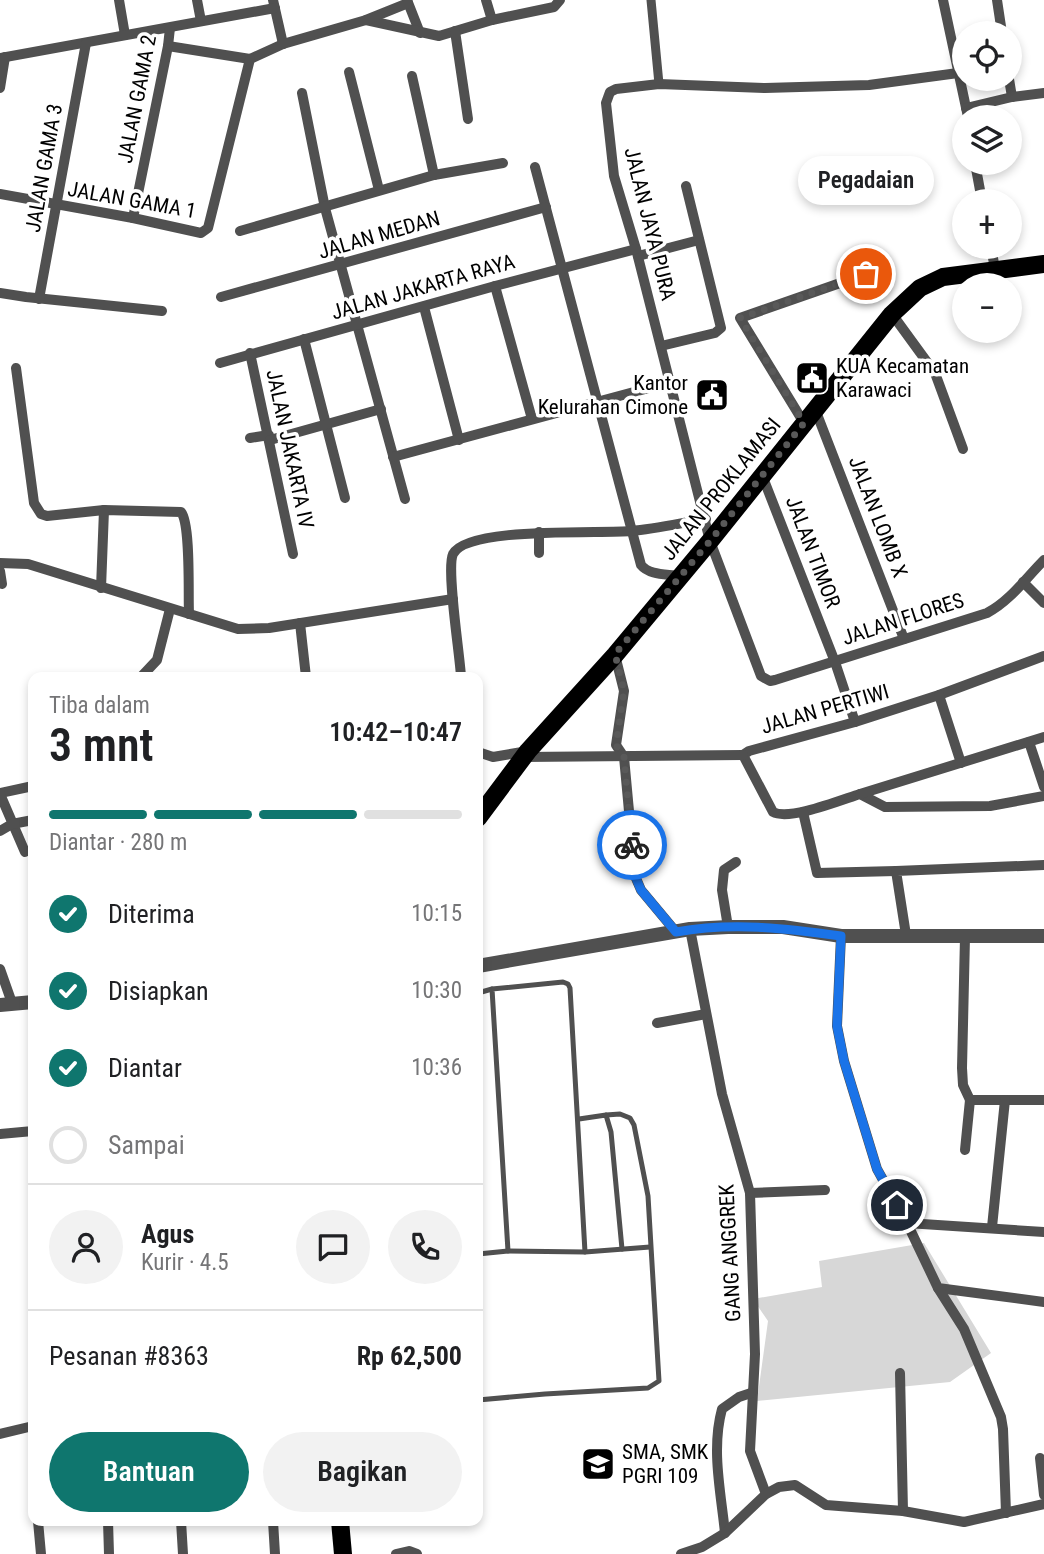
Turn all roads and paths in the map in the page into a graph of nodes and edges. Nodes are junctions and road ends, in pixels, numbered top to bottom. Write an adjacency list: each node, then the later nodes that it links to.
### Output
1 (118, 0): 17 (street)
2 (197, 0): 12 (street)
3 (486, 0): 11 (street)
4 (560, 0): 11 (street)
5 (651, 0): 27 (street)
6 (943, 0): 20 (street)
7 (997, 0): 13 (street)
8 (408, 2): 10 (street); 16 (street)
9 (274, 4): 12 (street); 19 (street)
10 (366, 20): 16 (street); 19 (street)
11 (492, 20): 15 (street)
12 (201, 21): 14 (street)
13 (1000, 21)
14 (170, 29): 17 (street); 21 (street, JALAN GAMA 2)
15 (455, 31): 16 (street); 34 (street)
16 (420, 33)
17 (125, 35): 18 (street)
18 (86, 43): 22 (street); 41 (street, JALAN GAMA 3)
19 (283, 44): 23 (street)
20 (952, 44)
21 (168, 46): 23 (street); 44 (street, JALAN GAMA 2)
22 (3, 57): 28 (street)
23 (250, 59): 44 (street, JALAN GAMA 1)
24 (349, 72): 39 (street)
25 (952, 74): 27 (street, JALAN JAYA PURA)
26 (412, 76): 37 (street)
27 (659, 84): 47 (street, JALAN JAYA PURA)
28 (0, 88)
29 (1011, 91): 32 (street)
30 (302, 93): 43 (street)
31 (1044, 93): 32 (street)
32 (1012, 97): 33 (street)
33 (990, 105)
34 (468, 119)
35 (503, 163): 37 (street)
36 (536, 167): 42 (street)
37 (435, 175): 39 (street)
38 (686, 186): 46 (street)
39 (379, 190): 43 (street)
40 (0, 194): 41 (street, JALAN GAMA 1)
41 (57, 206): 44 (street, JALAN GAMA 1); 57 (street, JALAN GAMA 3)
42 (546, 207): 50 (street, JALAN MEDAN); 51 (street)
43 (325, 208): 45 (street); 50 (street)
44 (133, 218)
45 (240, 231)
46 (699, 240): 47 (street, JALAN JAKARTA RAYA); 63 (street)
47 (637, 253): 51 (street, JALAN JAKARTA RAYA); 63 (street, JALAN JAYA PURA)
48 (993, 259): 52 (street)
49 (1044, 264): 52 (main road, JALAN PROKLAMASI)
50 (342, 265): 56 (street, JALAN MEDAN); 61 (street)
51 (562, 268): 54 (street, JALAN JAKARTA RAYA); 68 (street)
52 (995, 269): 60 (main road, JALAN PROKLAMASI)
53 (866, 274): 70 (street, JALAN LOMB X)
54 (495, 286): 58 (street, JALAN JAKARTA RAYA); 71 (street)
55 (0, 293): 57 (street)
56 (221, 297)
57 (38, 299): 59 (street)
58 (424, 307): 61 (street, JALAN JAKARTA RAYA); 75 (street)
59 (162, 311)
60 (892, 314): 70 (main road, JALAN PROKLAMASI); 76 (street)
61 (359, 325): 62 (street, JALAN JAKARTA RAYA); 69 (street)
62 (304, 339): 64 (street, JALAN JAKARTA RAYA); 72 (street)
63 (661, 346): 67 (street, JALAN JAYA PURA)
64 (250, 353): 65 (street, JALAN JAKARTA RAYA); 74 (street, JALAN JAKARTA IV)
65 (220, 363)
66 (16, 368): 81 (street)
67 (671, 382): 68 (street); 82 (street, JALAN JAYA PURA)
68 (597, 402): 71 (street); 83 (street)
69 (381, 409): 72 (street); 77 (street)
70 (809, 416): 78 (main road, JALAN PROKLAMASI); 100 (street, JALAN LOMB X)
71 (532, 419): 75 (street)
72 (326, 425): 74 (street); 79 (street)
73 (250, 438): 74 (street)
74 (270, 438): 87 (street, JALAN JAKARTA IV)
75 (459, 440): 77 (street)
76 (963, 449)
77 (393, 457): 80 (street)
78 (762, 475): 85 (main road, JALAN PROKLAMASI); 103 (street, JALAN TIMOR)
79 (345, 498)
80 (405, 499)
81 (104, 510): 94 (street); 98 (street)
82 (706, 519): 83 (street); 85 (street, JALAN JAYA PURA)
83 (631, 531): 84 (street); 91 (street)
84 (539, 532): 86 (street); 95 (street)
85 (710, 541): 91 (main road, JALAN PROKLAMASI); 107 (street, JALAN JAYA PURA)
86 (540, 553)
87 (293, 554)
88 (1044, 560): 92 (street, JALAN FLORES)
89 (0, 562): 94 (street)
90 (0, 571): 93 (street)
91 (678, 576): 101 (main road, JALAN PROKLAMASI)
92 (1023, 582): 96 (street); 100 (street, JALAN FLORES)
93 (2, 584)
94 (101, 588): 97 (street)
95 (453, 599): 99 (street); 106 (street)
96 (1044, 603)
97 (170, 609): 98 (street); 104 (street)
98 (188, 614): 99 (street)
99 (300, 623): 105 (street)
100 (904, 639): 103 (street, JALAN FLORES)
101 (615, 654): 113 (main road, JALAN PROKLAMASI); 115 (street)
102 (1044, 656): 108 (street, JALAN PERTIWI)
103 (835, 662): 107 (street, JALAN FLORES); 109 (street, JALAN TIMOR)
104 (146, 672)
105 (305, 672)
106 (460, 672)
107 (758, 673)
108 (939, 695): 109 (street, JALAN PERTIWI); 116 (street)
109 (855, 722): 114 (street, JALAN PERTIWI)
110 (1044, 737): 111 (street, JALAN PERTIWI)
111 (1029, 742): 116 (street, JALAN PERTIWI); 118 (street)
112 (483, 754): 113 (street)
113 (526, 754): 115 (street); 122 (main road, JALAN PROKLAMASI)
114 (743, 755): 115 (street); 123 (street, JALAN PERTIWI)
115 (624, 757): 132 (street)
116 (961, 763): 120 (street, JALAN PERTIWI)
117 (28, 787): 119 (street)
118 (1044, 787)
119 (0, 794): 125 (street)
120 (860, 794): 121 (street); 123 (street, JALAN PERTIWI)
121 (1044, 796)
122 (483, 811)
123 (803, 812): 130 (street)
124 (28, 821): 125 (street)
125 (12, 824): 126 (street); 127 (street)
126 (0, 831)
127 (25, 852)
128 (736, 862): 131 (street)
129 (1044, 865): 130 (street)
130 (897, 871): 133 (street)
131 (728, 927): 132 (street); 134 (street)
132 (683, 931): 137 (street); 143 (street, GANG ANGGREK)
133 (906, 935): 134 (street); 136 (street)
134 (841, 936): 155 (street)
135 (1044, 936): 136 (street)
136 (965, 937): 145 (street)
137 (483, 965)
138 (0, 970): 142 (street)
139 (492, 989): 140 (lane); 149 (lane); 160 (lane)
140 (483, 992)
141 (28, 1002): 142 (street)
142 (6, 1004)
143 (706, 1014): 144 (street); 154 (street, GANG ANGGREK)
144 (657, 1023)
145 (970, 1100): 146 (street); 152 (street)
146 (1005, 1100): 147 (street); 156 (street)
147 (1044, 1100)
148 (606, 1115): 149 (lane); 158 (lane); 159 (lane)
149 (579, 1119): 161 (lane)
150 (28, 1131): 151 (street)
151 (0, 1134)
152 (965, 1150)
153 (825, 1190): 154 (street)
154 (750, 1193): 166 (street, GANG ANGGREK)
155 (907, 1223): 156 (street); 163 (street)
156 (992, 1227): 157 (street)
157 (1044, 1232)
158 (650, 1247): 159 (lane); 167 (lane)
159 (622, 1249): 161 (lane)
160 (508, 1251): 161 (lane); 162 (lane)
161 (585, 1252)
162 (483, 1254)
163 (938, 1288): 164 (street); 175 (street)
164 (1044, 1302)
165 (900, 1373): 174 (street)
166 (751, 1393): 171 (street, GANG ANGGREK); 181 (street)
167 (483, 1400)
168 (28, 1427): 169 (street)
169 (0, 1433)
170 (1040, 1458): 172 (street)
171 (766, 1494): 174 (street); 181 (street)
172 (1044, 1494)
173 (1044, 1504): 175 (street)
174 (903, 1511): 175 (street)
175 (1006, 1513)
176 (38, 1526): 182 (street)
177 (108, 1526): 183 (street)
178 (181, 1526): 185 (street)
179 (273, 1526): 186 (street)
180 (340, 1526): 187 (main road)
181 (725, 1533): 190 (street)
182 (41, 1554)
183 (109, 1554)
184 (176, 1554): 185 (street)
185 (183, 1554)
186 (275, 1554)
187 (343, 1554)
188 (396, 1554): 189 (street)
189 (417, 1554)
190 (681, 1554)

